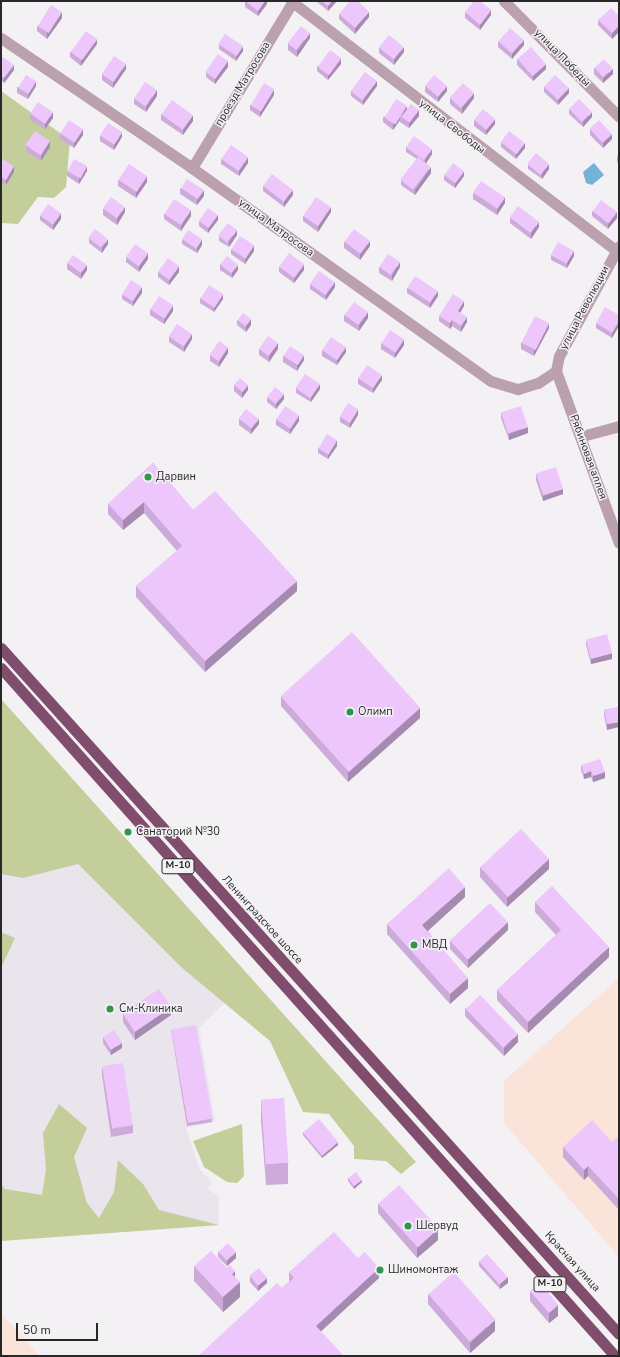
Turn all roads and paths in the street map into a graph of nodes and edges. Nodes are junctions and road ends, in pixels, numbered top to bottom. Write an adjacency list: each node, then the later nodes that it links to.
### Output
1 (292, 1): 5 (street, проезд Матросова); 6 (street, улица Свободы)
2 (504, 1): 4 (street, улица Победы)
3 (1, 38): 5 (street, улица Матросова)
4 (619, 117)
5 (192, 168): 7 (street, улица Матросова)
6 (618, 250): 7 (street, улица Революции)
7 (556, 371): 9 (street, Рябиновая аллея)
8 (619, 426): 9 (street)
9 (582, 436): 10 (street, Рябиновая аллея)
10 (619, 543)
11 (1, 648): 13 (highway, Ленинградское шоссе / М-10)
12 (1, 668): 15 (highway, М-10)
13 (505, 1207): 14 (highway, Красная улица / М-10)
14 (619, 1333)
15 (615, 1356)

